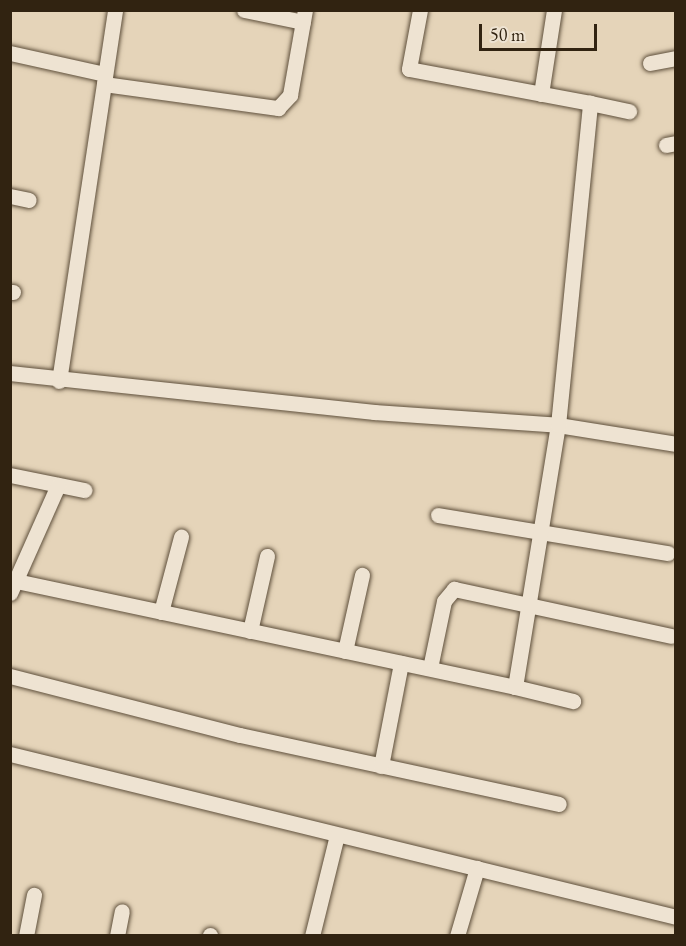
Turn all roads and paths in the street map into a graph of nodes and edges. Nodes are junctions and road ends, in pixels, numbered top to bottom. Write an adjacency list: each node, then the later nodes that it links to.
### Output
1 (115, 10): 9 (street)
2 (244, 10): 5 (street)
3 (420, 10): 10 (street)
4 (554, 10): 10 (street)
5 (304, 16): 9 (street)
6 (10, 53): 9 (street)
7 (675, 58): 8 (street)
8 (650, 63)
9 (105, 79): 16 (street)
10 (541, 94): 11 (street)
11 (590, 103): 12 (street); 17 (street)
12 (629, 111)
13 (10, 196): 14 (street)
14 (29, 200)
15 (10, 374): 16 (street)
16 (59, 381): 17 (street)
17 (558, 425): 18 (street); 23 (street)
18 (675, 444)
19 (10, 475): 20 (street)
20 (58, 485): 21 (street); 28 (street)
21 (84, 490)
22 (438, 515): 23 (street)
23 (541, 532): 25 (street); 29 (street)
24 (181, 537): 30 (street)
25 (668, 553)
26 (267, 556): 31 (street)
27 (362, 575): 33 (street)
28 (13, 587): 30 (street)
29 (528, 606): 32 (street); 35 (street); 37 (street)
30 (161, 612): 31 (street)
31 (250, 631): 33 (street)
32 (671, 636)
33 (345, 651): 34 (street)
34 (401, 663): 35 (street); 40 (street)
35 (430, 668): 37 (street)
36 (10, 676): 40 (street)
37 (515, 687): 38 (street)
38 (573, 700)
39 (10, 754): 42 (street)
40 (381, 766): 41 (street)
41 (559, 804)
42 (337, 835): 43 (street); 49 (street)
43 (477, 868): 46 (street); 50 (street)
44 (34, 895): 47 (street)
45 (122, 911): 48 (street)
46 (675, 917)
47 (26, 936)
48 (117, 936)
49 (312, 936)
50 (457, 936)

